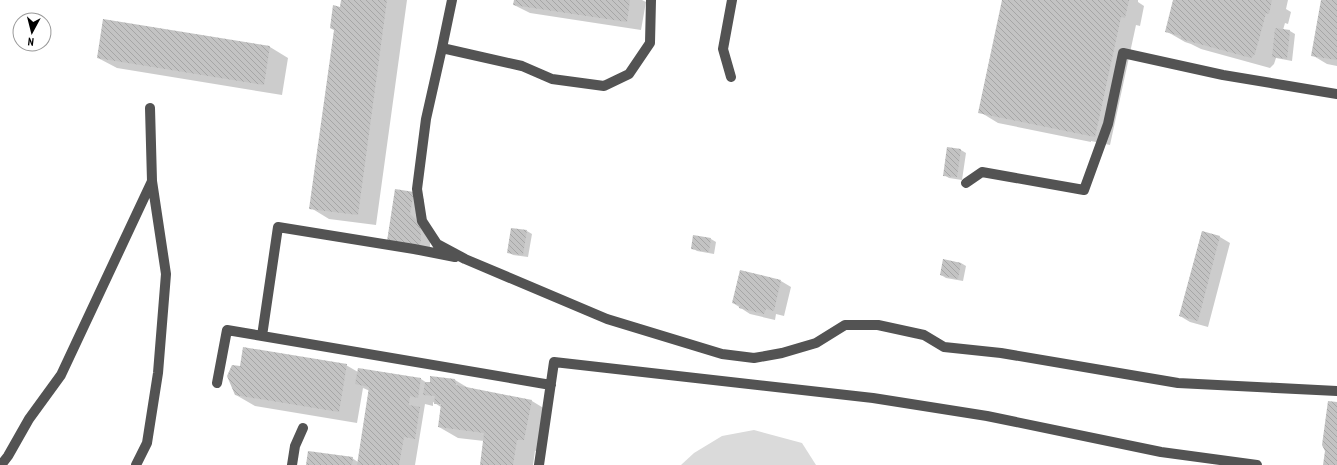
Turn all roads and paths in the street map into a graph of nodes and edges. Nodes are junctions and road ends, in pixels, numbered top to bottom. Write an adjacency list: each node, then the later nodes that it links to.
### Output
1 (452, 0): 4 (street)
2 (651, 0): 4 (street)
3 (732, 0): 5 (street)
4 (442, 48): 10 (street)
5 (731, 77)
6 (1337, 94): 9 (street)
7 (150, 108): 8 (street)
8 (152, 181): 16 (street); 17 (street)
9 (966, 183)
10 (465, 259): 11 (street); 14 (street)
11 (262, 336): 12 (street); 13 (street)
12 (217, 383)
13 (551, 385): 19 (street); 20 (street)
14 (1337, 392)
15 (303, 428): 18 (street)
16 (1, 465)
17 (136, 465)
18 (292, 465)
19 (541, 465)
20 (1257, 465)

